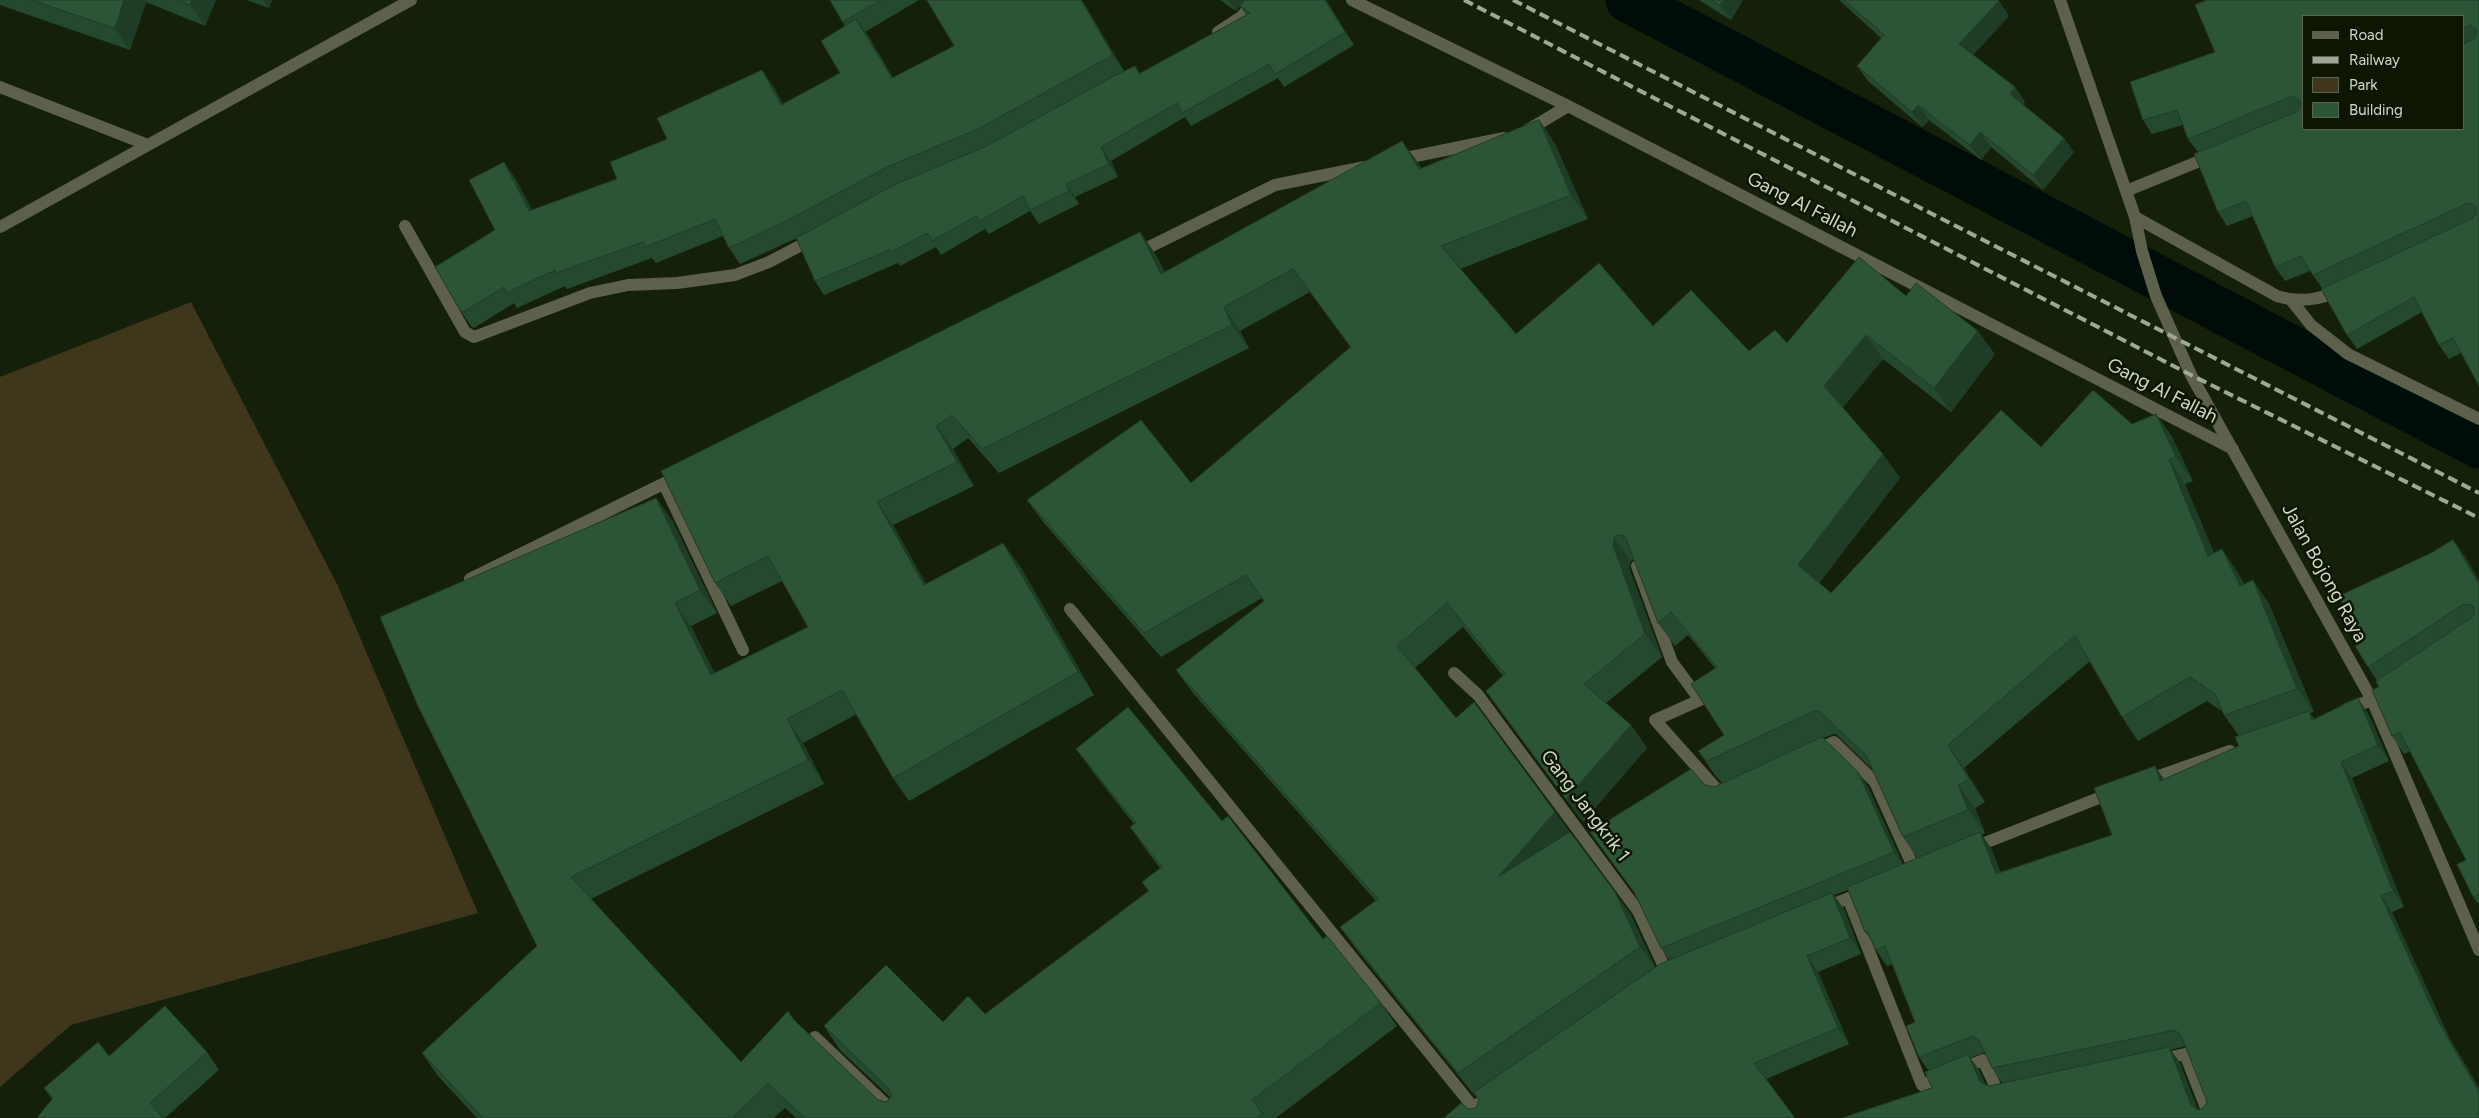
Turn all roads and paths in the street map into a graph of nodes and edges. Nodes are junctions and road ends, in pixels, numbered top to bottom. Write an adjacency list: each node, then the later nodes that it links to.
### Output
1 (411, 0): 8 (street)
2 (1256, 0): 5 (street)
3 (1352, 0): 7 (street, Gang Al Fallah)
4 (2061, 0): 10 (street, Jalan Bojong Raya)
5 (1211, 37)
6 (0, 87): 8 (street)
7 (1568, 106): 15 (street); 19 (street, Gang Al Fallah)
8 (148, 145): 12 (street)
9 (2223, 151): 10 (street)
10 (2126, 191): 11 (street, Jalan Bojong Raya)
11 (2135, 217): 17 (street); 19 (street, Jalan Bojong Raya)
12 (0, 226)
13 (405, 226): 14 (street)
14 (825, 232)
15 (1122, 260)
16 (2350, 285): 17 (street)
17 (2291, 300): 18 (street)
18 (2479, 419)
19 (2233, 449): 28 (street, Jalan Bojong Raya)
20 (691, 470): 21 (street)
21 (664, 484): 23 (street); 25 (street)
22 (1637, 566): 32 (street)
23 (461, 584)
24 (1070, 609): 44 (street)
25 (743, 650)
26 (1454, 673): 39 (street, Gang Jangkrik 1)
27 (2397, 684): 28 (street)
28 (2372, 700): 29 (street); 38 (street, Jalan Bojong Raya)
29 (2336, 714)
30 (2243, 746): 33 (street)
31 (1799, 758): 34 (street)
32 (1738, 786)
33 (1960, 853)
34 (1916, 871)
35 (1882, 885): 36 (street)
36 (1848, 898): 37 (street); 43 (street)
37 (1812, 913)
38 (2479, 950)
39 (1668, 974)
40 (815, 1036): 45 (street)
41 (2146, 1063): 48 (street)
42 (1497, 1090): 44 (street)
43 (2019, 1090)
44 (1473, 1107): 46 (street); 47 (street)
45 (900, 1118)
46 (1460, 1118)
47 (1482, 1118)
48 (2210, 1118)

